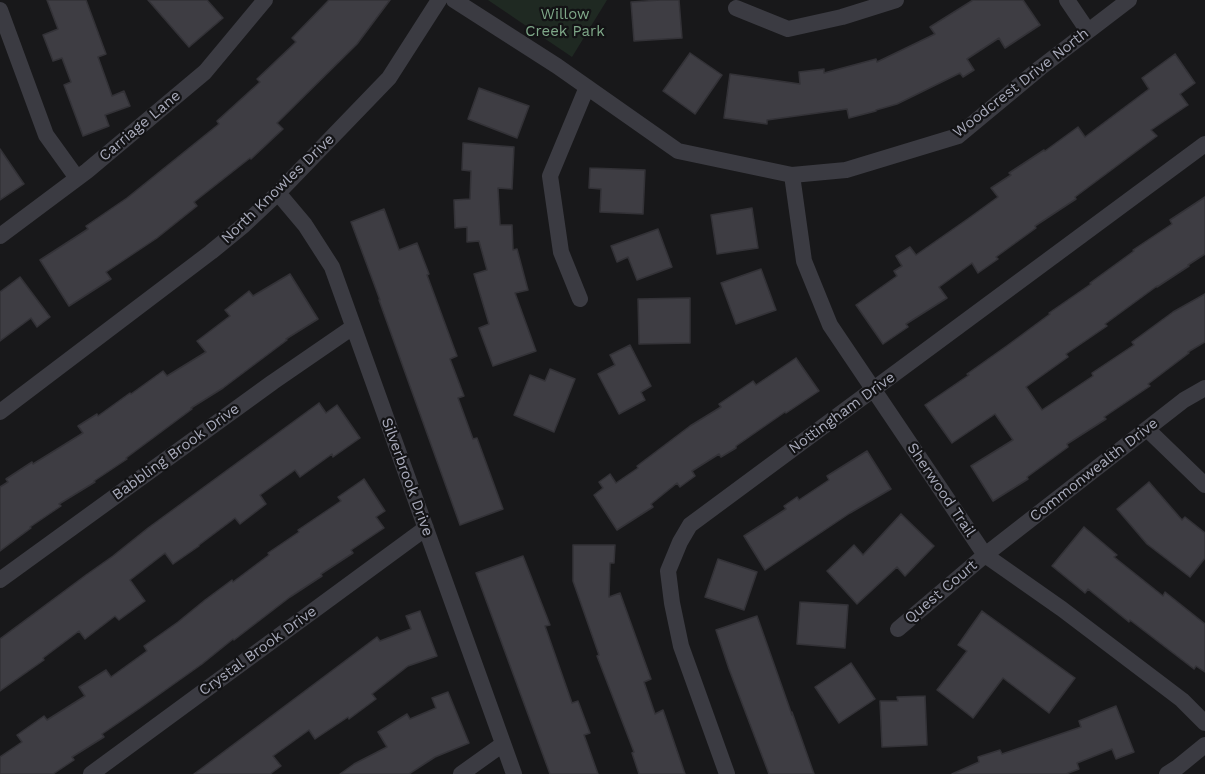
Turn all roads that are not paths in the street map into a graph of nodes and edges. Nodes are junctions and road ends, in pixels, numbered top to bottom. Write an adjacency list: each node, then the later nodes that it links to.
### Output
1 (265, 0): 13 (street, Carriage Lane)
2 (439, 0): 14 (street, North Knowles Drive)
3 (454, 0): 10 (street, Woodcrest Drive North)
4 (896, 0): 7 (street)
5 (1067, 0): 9 (street)
6 (1129, 0): 9 (street, Woodcrest Drive North)
7 (736, 8)
8 (0, 10): 13 (street)
9 (1088, 31): 12 (street, Woodcrest Drive North)
10 (587, 87): 12 (street, Woodcrest Drive North); 16 (street)
11 (1205, 144): 19 (street, Nottingham Drive)
12 (792, 175): 19 (street, Sherwood Trail)
13 (77, 178): 15 (street, Carriage Lane)
14 (278, 193): 17 (street, Silverbrook Drive); 20 (street, North Knowles Drive)
15 (0, 236)
16 (580, 299)
17 (353, 327): 23 (street, Silverbrook Drive); 25 (street, Babbling Brook Drive)
18 (1205, 388): 21 (street, Commonwealth Drive)
19 (873, 390): 24 (street, Sherwood Trail); 33 (street, Nottingham Drive)
20 (0, 412)
21 (1147, 429): 22 (street); 24 (street, Commonwealth Drive)
22 (1205, 485)
23 (426, 528): 28 (street, Silverbrook Drive); 30 (street, Crystal Brook Drive)
24 (985, 555): 26 (street, Quest Court); 27 (street, Sherwood Trail)
25 (0, 580)
26 (898, 629)
27 (1205, 723)
28 (503, 744): 31 (street); 32 (street, Silverbrook Drive)
29 (1205, 745): 34 (street)
30 (91, 774)
31 (461, 774)
32 (514, 774)
33 (727, 774)
34 (1167, 774)

